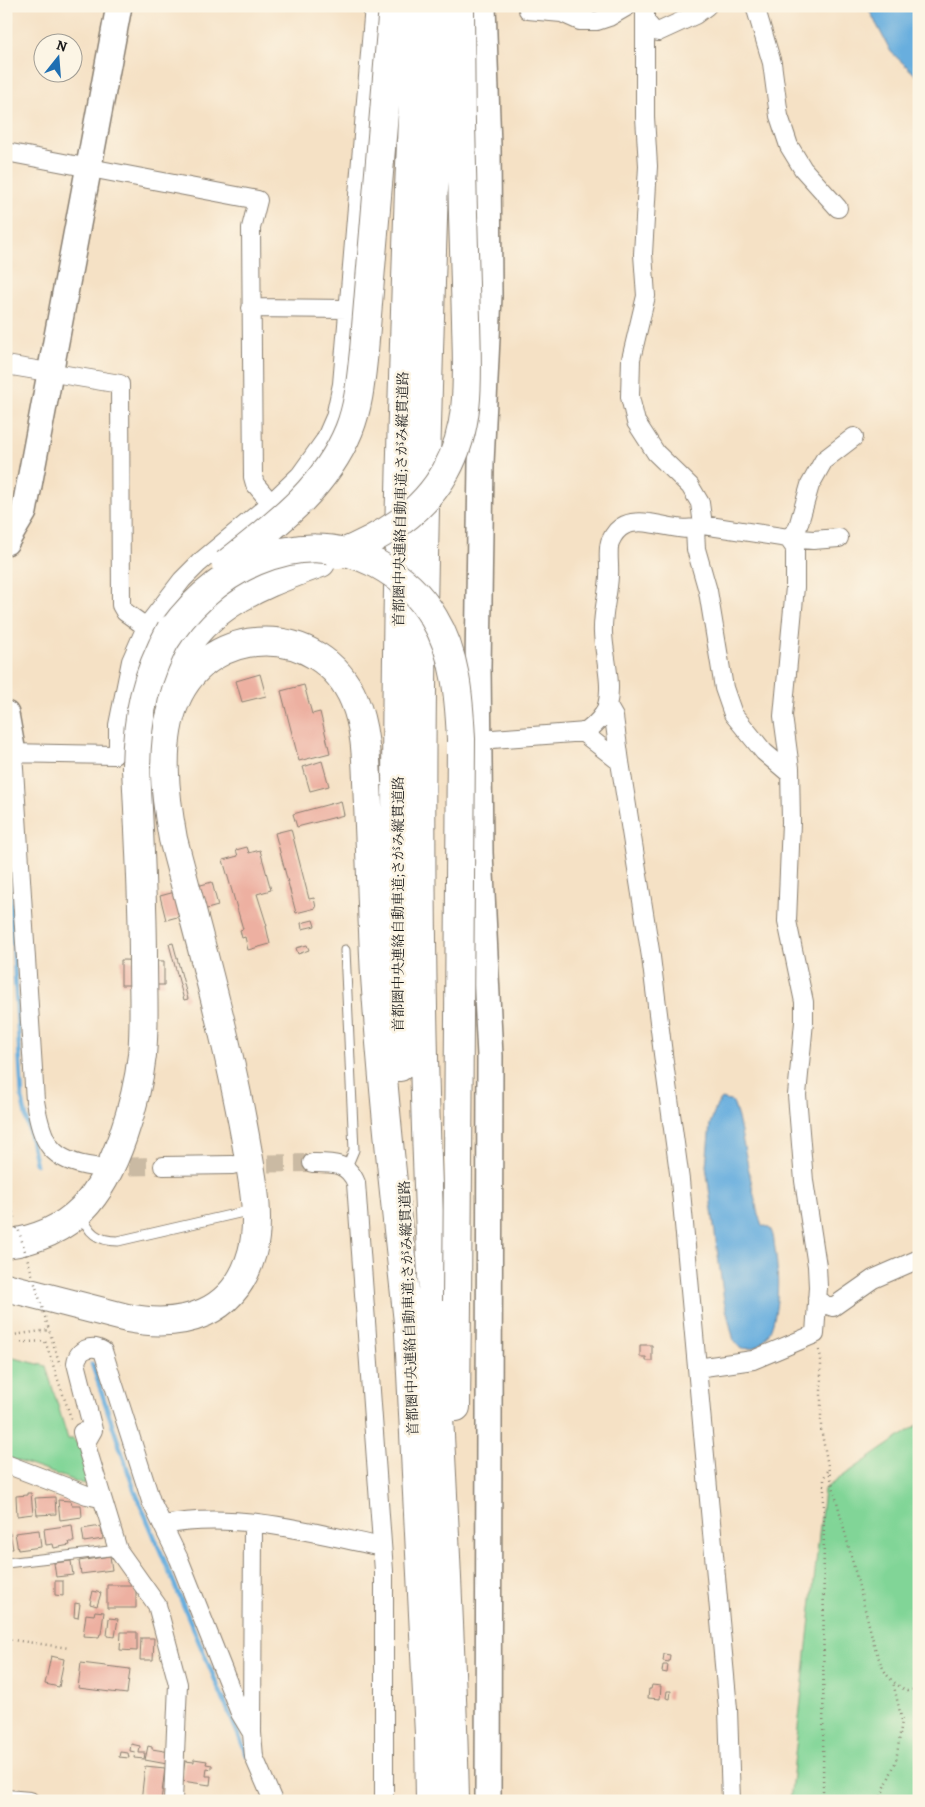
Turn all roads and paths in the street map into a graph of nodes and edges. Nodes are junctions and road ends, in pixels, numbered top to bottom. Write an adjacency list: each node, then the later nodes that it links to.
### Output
1 (119, 6): 14 (street)
2 (374, 6): 18 (street)
3 (386, 6): 11 (street)
4 (393, 6): 27 (highway, bridge)
5 (417, 6): 15 (highway, 首都圏中央連絡自動車道;さがみ縦貫道路, bridge)
6 (441, 6): 15 (highway, 首都圏中央連絡自動車道;さがみ縦貫道路, bridge)
7 (528, 6): 8 (street)
8 (628, 6)
9 (707, 6): 12 (street)
10 (755, 6): 16 (street)
11 (475, 10): 31 (street); 34 (highway, bridge)
12 (645, 13): 23 (street)
13 (6, 152): 14 (street)
14 (88, 167): 17 (street); 20 (street)
15 (421, 189): 52 (highway, 首都圏中央連絡自動車道;さがみ縦貫道路); 72 (highway, 首都圏中央連絡自動車道;さがみ縦貫道路)
16 (838, 208)
17 (251, 308): 18 (street); 22 (street)
18 (348, 309): 22 (street)
19 (6, 366): 20 (street)
20 (50, 372): 26 (street); 27 (street)
21 (854, 436): 24 (street)
22 (271, 503): 27 (street)
23 (699, 527): 24 (street); 28 (street); 35 (street)
24 (788, 538): 25 (street); 35 (street)
25 (840, 538)
26 (6, 542)
27 (155, 636): 32 (street); 45 (highway, bridge); 72 (highway, bridge)
28 (607, 705): 30 (street); 33 (street)
29 (6, 714): 32 (street)
30 (582, 732): 31 (street); 33 (street)
31 (479, 740): 80 (street)
32 (9, 753): 40 (street)
33 (620, 762): 57 (street)
34 (165, 772): 44 (highway); 52 (highway)
35 (790, 774): 50 (street)
36 (345, 950): 41 (lane)
37 (312, 1163): 41 (street)
38 (233, 1165): 39 (street)
39 (163, 1166)
40 (94, 1167)
41 (346, 1169): 64 (street)
42 (6, 1188): 46 (path)
43 (6, 1207): 51 (path, bridge)
44 (255, 1209): 45 (lane); 49 (highway)
45 (81, 1210): 47 (highway)
46 (6, 1222)
47 (6, 1244)
48 (919, 1259): 50 (street)
49 (6, 1286)
50 (818, 1298): 53 (street)
51 (49, 1330): 54 (path); 56 (path)
52 (409, 1332): 78 (highway, 首都圏中央連絡自動車道;さがみ縦貫道路)
53 (815, 1334): 57 (street); 60 (path)
54 (6, 1336)
55 (6, 1343): 58 (path)
56 (60, 1367)
57 (697, 1368): 81 (street)
58 (80, 1433): 61 (street); 63 (street)
59 (6, 1464): 61 (street)
60 (828, 1471): 69 (path); 82 (path)
61 (100, 1498): 65 (street)
62 (253, 1523): 63 (street); 64 (street); 71 (street)
63 (163, 1525): 71 (street)
64 (382, 1547): 77 (street)
65 (118, 1550): 66 (lane); 75 (street)
66 (6, 1563)
67 (6, 1638): 68 (path)
68 (69, 1648)
69 (893, 1682): 70 (path); 83 (path)
70 (919, 1688)
71 (252, 1733): 76 (street)
72 (454, 1751): 79 (highway, 首都圏中央連絡自動車道;さがみ縦貫道路)
73 (6, 1799): 74 (street)
74 (30, 1801)
75 (173, 1801)
76 (273, 1801)
77 (384, 1801)
78 (430, 1801)
79 (456, 1801)
80 (488, 1801)
81 (731, 1801)
82 (824, 1801)
83 (879, 1801)

